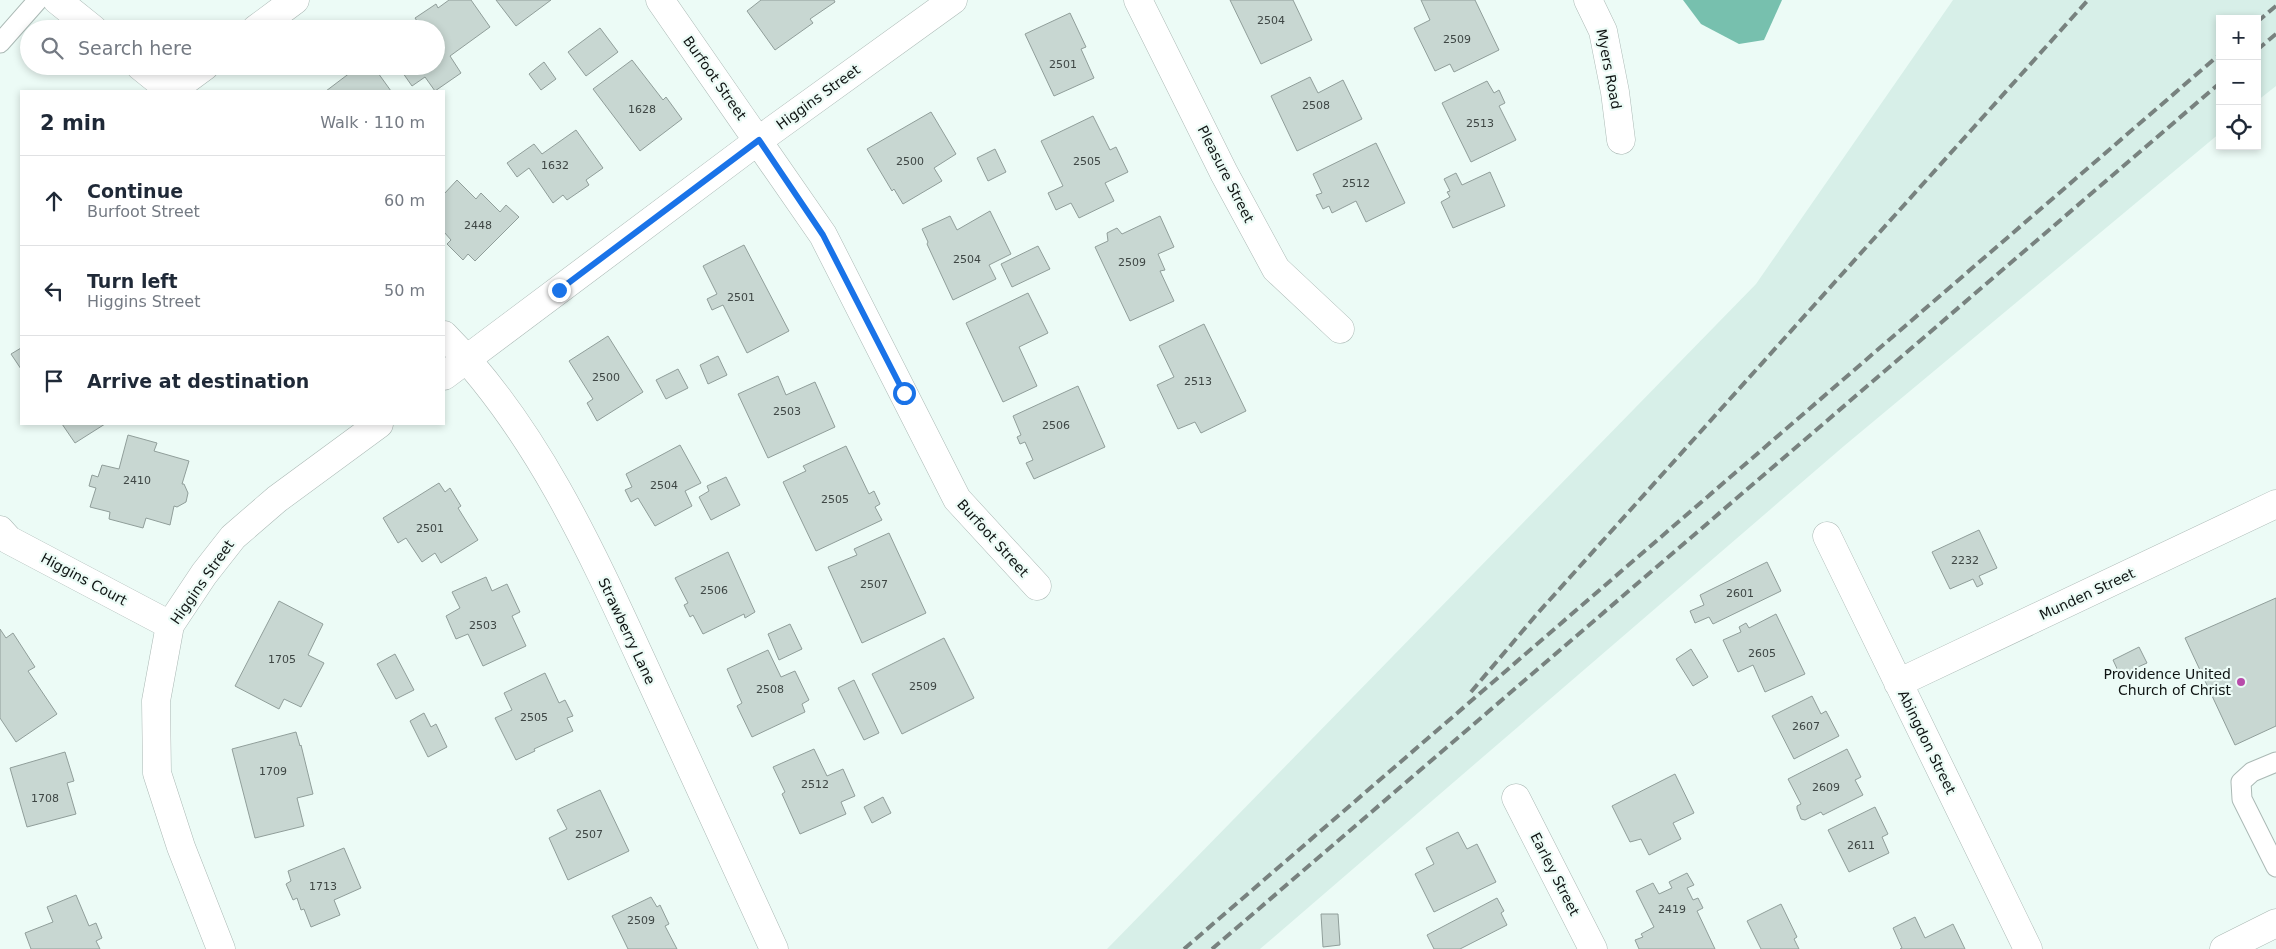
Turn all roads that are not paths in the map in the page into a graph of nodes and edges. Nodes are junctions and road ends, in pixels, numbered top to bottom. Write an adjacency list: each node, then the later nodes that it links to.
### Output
1 (38, 0): 9 (lane)
2 (56, 0): 10 (street)
3 (295, 0): 11 (street)
4 (660, 0): 17 (street, Burfoot Street)
5 (954, 0): 17 (street, Higgins Street)
6 (1138, 0): 19 (street, Pleasure Street)
7 (1588, 0): 18 (street, Myers Road)
8 (20, 20): 12 (lane)
9 (20, 20)
10 (82, 20)
11 (268, 20)
12 (0, 43)
13 (151, 75): 15 (street)
14 (193, 75): 16 (street)
15 (170, 90)
16 (172, 90)
17 (759, 140): 21 (street, Higgins Street); 27 (street, Burfoot Street)
18 (1621, 140)
19 (1340, 329)
20 (445, 336): 21 (street, Strawberry Lane)
21 (467, 359): 22 (street, Higgins Street); 35 (street, Strawberry Lane)
22 (445, 375)
23 (378, 425): 28 (street, Higgins Street)
24 (2276, 504): 29 (street, Munden Street)
25 (0, 530): 28 (street, Higgins Court)
26 (1826, 536): 29 (street, Abingdon Street)
27 (1037, 586)
28 (170, 625): 34 (street, Higgins Street)
29 (1898, 683): 37 (street, Abingdon Street)
30 (2276, 762): 32 (lane)
31 (1516, 798): 36 (street, Earley Street)
32 (2276, 867)
33 (2276, 923): 38 (street)
34 (221, 949)
35 (774, 949)
36 (1594, 949)
37 (2028, 949)
38 (2224, 949)

